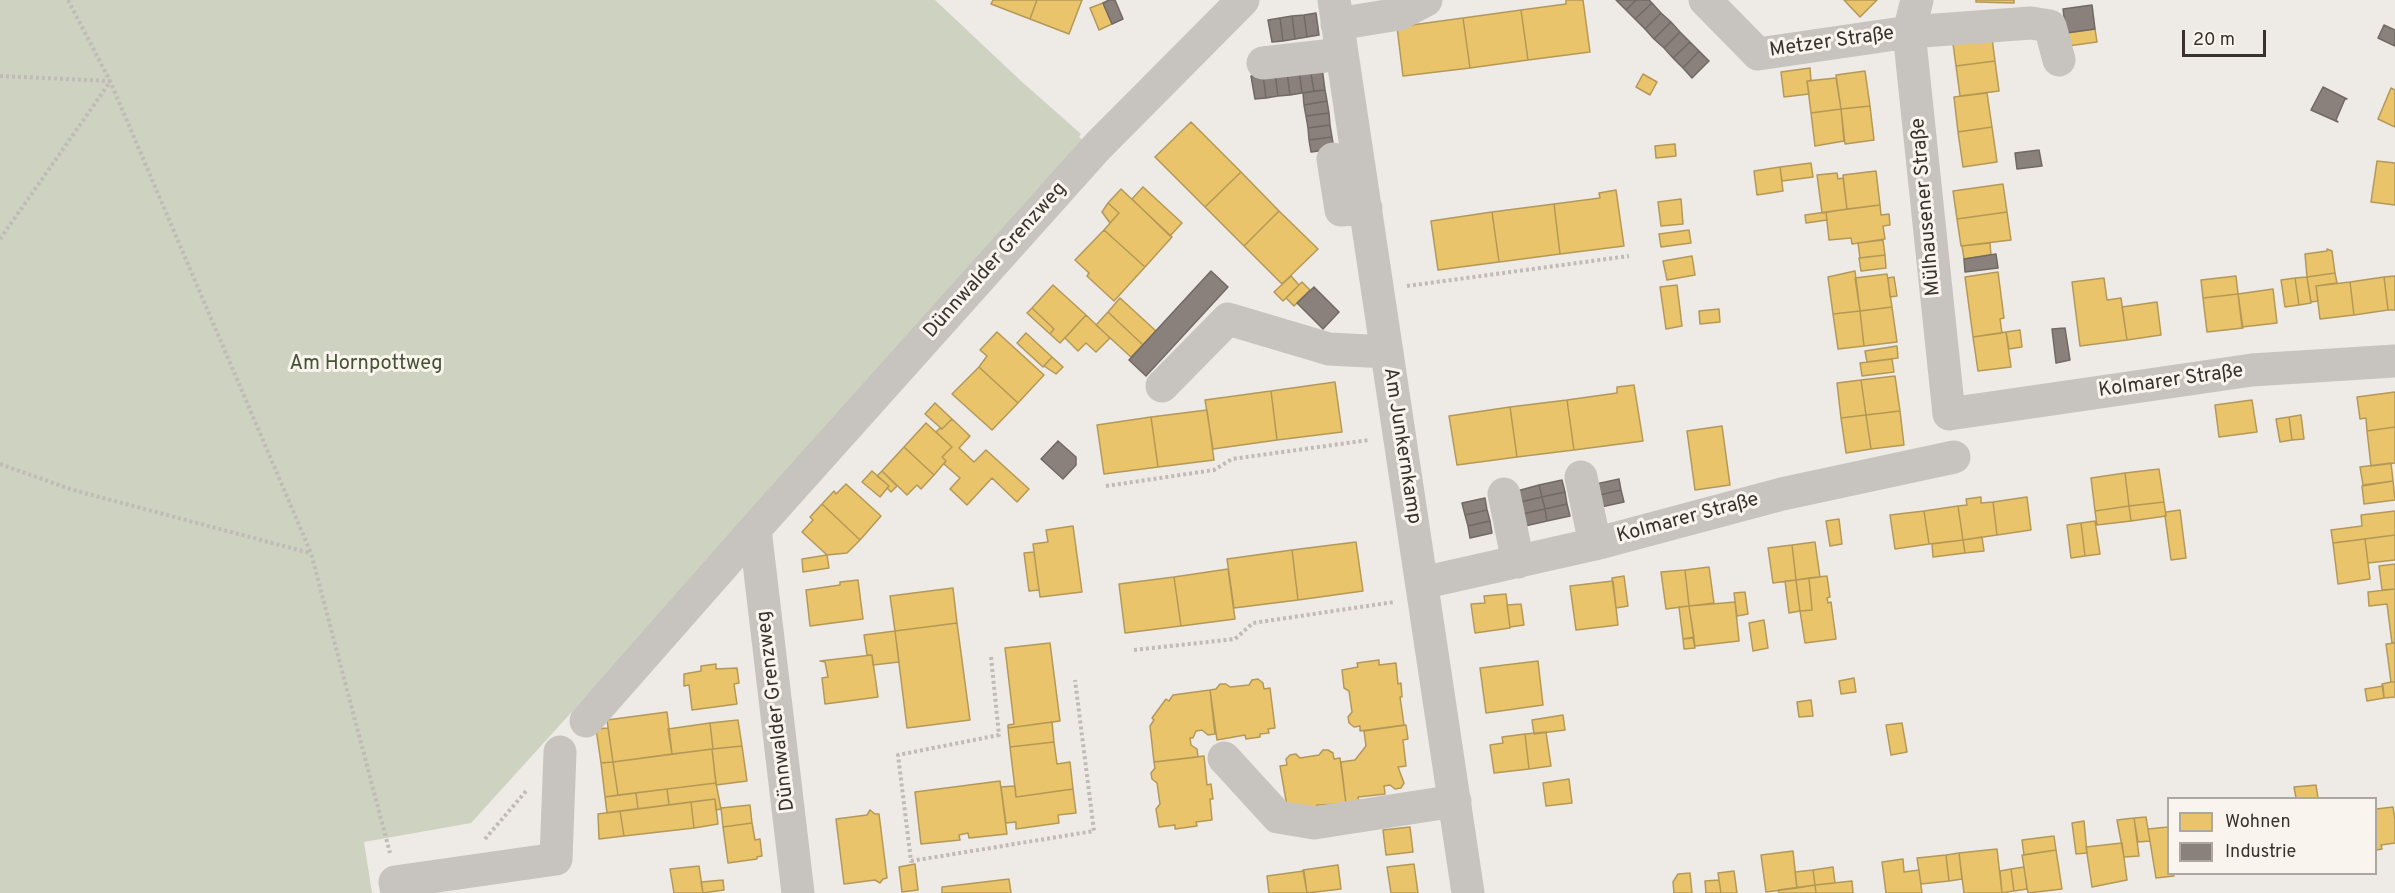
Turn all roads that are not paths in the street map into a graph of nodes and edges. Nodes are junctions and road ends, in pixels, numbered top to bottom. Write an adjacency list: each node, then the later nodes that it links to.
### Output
1 (1243, 0): 18 (street, Dünnwalder Grenzweg)
2 (1426, 0): 5 (street)
3 (1705, 0): 6 (street, Metzer Straße)
4 (1917, 0): 6 (street, Mülhausener Straße)
5 (1337, 26): 8 (street); 10 (street, Am Junkernkamp)
6 (1909, 32): 7 (street); 14 (street, Mülhausener Straße)
7 (2058, 60)
8 (1263, 63)
9 (1333, 159): 10 (street)
10 (1366, 208): 11 (street, Am Junkernkamp)
11 (1387, 352): 13 (street); 21 (street, Am Junkernkamp)
12 (2395, 361): 14 (street, Kolmarer Straße)
13 (1162, 386)
14 (1949, 414)
15 (1954, 457): 19 (street, Kolmarer Straße)
16 (1581, 477): 19 (street)
17 (1504, 494): 20 (street)
18 (755, 529): 22 (street, Dünnwalder Grenzweg); 27 (street, Dünnwalder Grenzweg)
19 (1595, 544): 20 (street, Kolmarer Straße)
20 (1518, 562): 21 (street, Kolmarer Straße)
21 (1423, 590): 25 (street, Am Junkernkamp)
22 (586, 721)
23 (560, 752): 26 (street)
24 (1224, 758): 25 (street)
25 (1455, 801): 28 (street, Am Junkernkamp)
26 (396, 887)
27 (798, 893)
28 (1468, 893)

